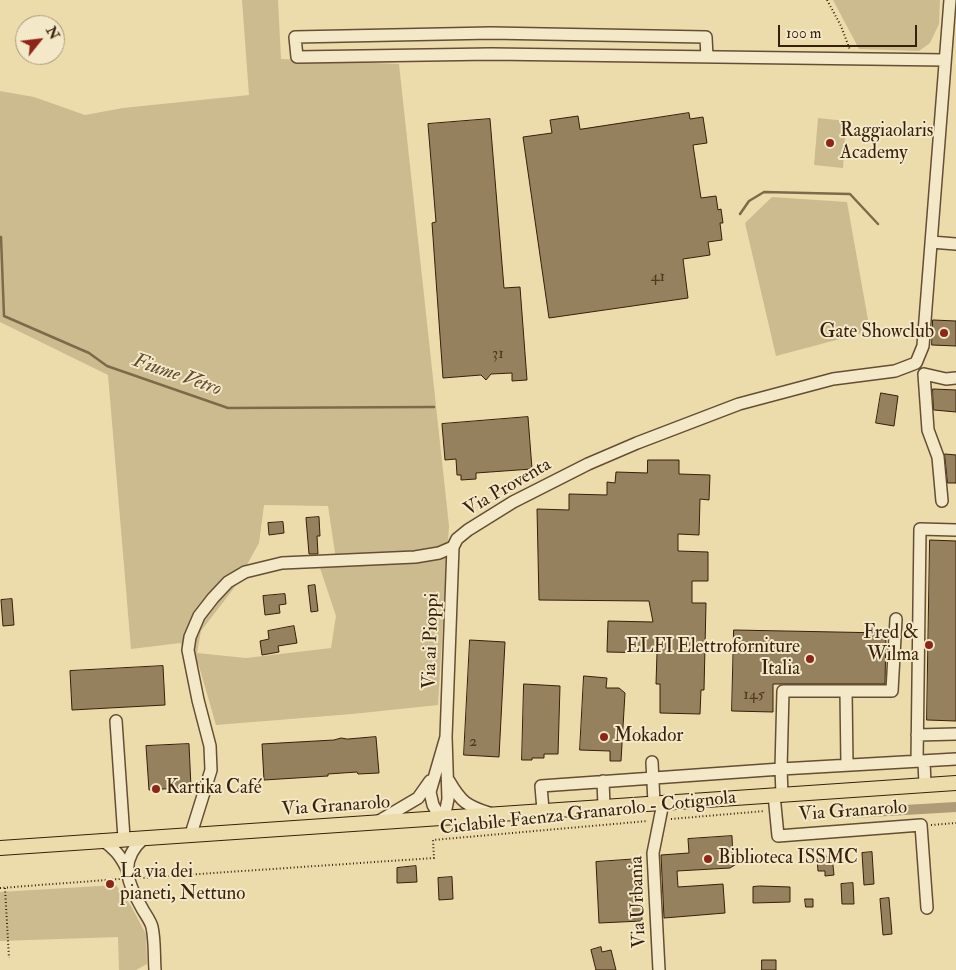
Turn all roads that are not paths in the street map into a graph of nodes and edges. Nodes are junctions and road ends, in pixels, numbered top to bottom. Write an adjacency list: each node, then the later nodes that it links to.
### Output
1 (950, 0): 9 (street)
2 (491, 33): 3 (street); 4 (street); 5 (street)
3 (403, 34): 6 (street); 6 (street)
4 (600, 35): 7 (street); 8 (street)
5 (491, 54): 6 (street); 7 (street)
6 (403, 55)
7 (600, 56): 8 (street)
8 (707, 57): 9 (street)
9 (944, 60): 10 (street)
10 (931, 242): 11 (street); 12 (street)
11 (956, 244)
12 (916, 364): 13 (street); 17 (street, Via Proventa)
13 (924, 374): 14 (street); 15 (street)
14 (956, 378)
15 (942, 501)
16 (956, 530): 22 (street)
17 (453, 547): 23 (street, Via ai Pioppi); 42 (street, Via Proventa)
18 (896, 619): 19 (street)
19 (846, 691): 27 (street); 28 (street, Via Granarolo)
20 (116, 721): 43 (street)
21 (956, 734): 22 (street)
22 (917, 735): 25 (street)
23 (446, 736): 29 (street, Via ai Pioppi); 31 (street, Via ai Pioppi)
24 (956, 759): 25 (street)
25 (920, 761): 27 (street); 34 (street)
26 (652, 762): 30 (street, Via Urbania)
27 (846, 765): 28 (street)
28 (781, 769): 30 (street); 35 (street, Via Granarolo)
29 (435, 776): 40 (street, Via ai Pioppi); 41 (street, Via ai Pioppi)
30 (653, 778): 32 (street); 36 (street, Via Urbania)
31 (448, 780): 39 (street); 40 (street, Via ai Pioppi)
32 (603, 781): 37 (street); 38 (street)
33 (956, 783): 34 (main road, Via Granarolo)
34 (925, 785): 35 (main road, Via Granarolo)
35 (778, 795): 36 (main road, Via Granarolo); 48 (street, Via Granarolo)
36 (658, 803): 37 (main road, Via Granarolo); 50 (street, Via Urbania)
37 (604, 806): 38 (main road, Via Granarolo)
38 (543, 810): 39 (main road, Via Granarolo)
39 (494, 814): 40 (main road, Via Granarolo)
40 (441, 819): 41 (main road, Via Granarolo)
41 (376, 823): 42 (main road, Via Granarolo)
42 (191, 834): 44 (main road, Via Granarolo)
43 (124, 838): 44 (main road, Via Granarolo); 45 (main road, Via Granarolo)
44 (144, 838): 47 (street)
45 (102, 840): 46 (main road, Via Granarolo); 47 (street)
46 (0, 848)
47 (128, 874): 49 (street)
48 (927, 908)
49 (155, 970)
50 (659, 970)

